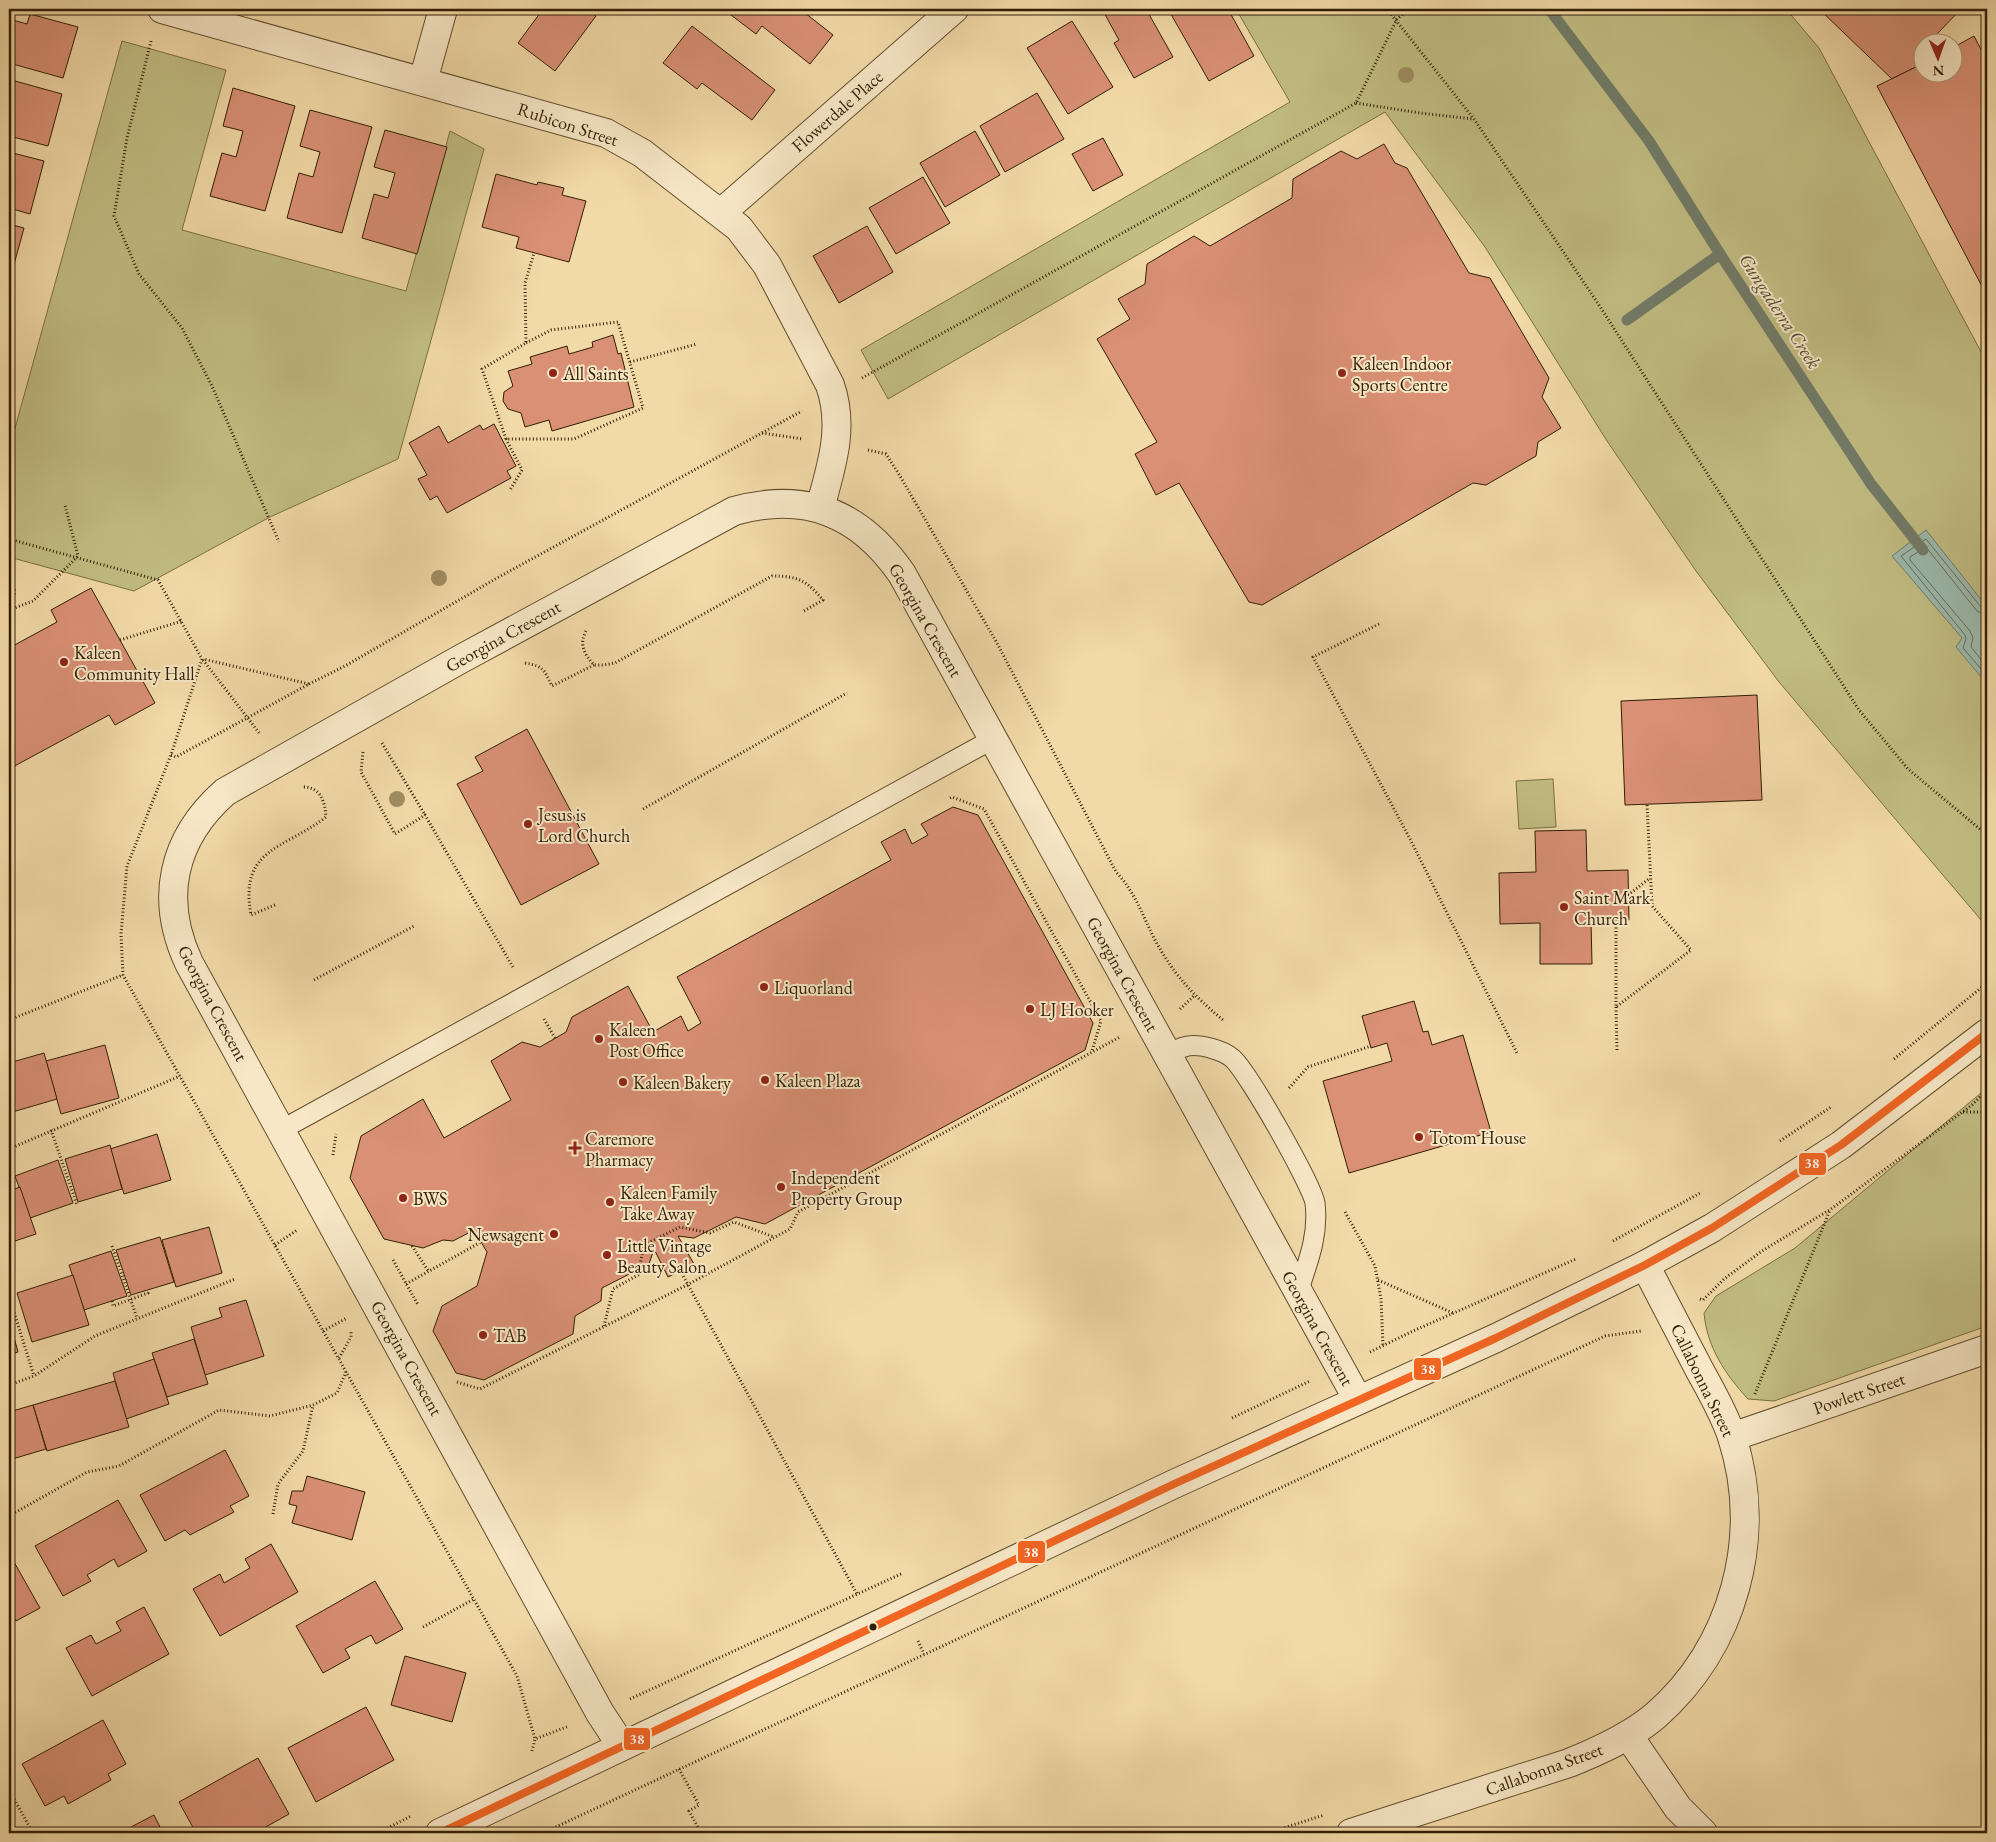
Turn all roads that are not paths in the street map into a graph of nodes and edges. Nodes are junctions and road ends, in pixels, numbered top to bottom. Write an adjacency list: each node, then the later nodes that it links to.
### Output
1 (164, 9): 4 (street, Rubicon Street)
2 (443, 9): 4 (street)
3 (954, 9): 5 (street, Flowerdale Place)
4 (423, 81): 5 (street, Rubicon Street)
5 (721, 213): 6 (street, Rubicon Street)
6 (820, 508): 7 (street, Georgina Crescent); 10 (street, Georgina Crescent)
7 (993, 739): 9 (street, Georgina Crescent); 10 (lane)
8 (1985, 1033): 11 (street)
9 (1167, 1054): 12 (street, Georgina Crescent); 12 (lane)
10 (281, 1130): 17 (street, Georgina Crescent)
11 (1645, 1265): 14 (street); 15 (street, Callabonna Street)
12 (1298, 1292): 14 (street, Georgina Crescent)
13 (1987, 1349): 15 (street, Powlett Street)
14 (1358, 1400): 17 (street)
15 (1738, 1435): 16 (street, Callabonna Street)
16 (1628, 1735): 19 (street, Callabonna Street); 20 (street)
17 (621, 1745): 18 (street)
18 (440, 1833)
19 (1351, 1833)
20 (1703, 1833)

